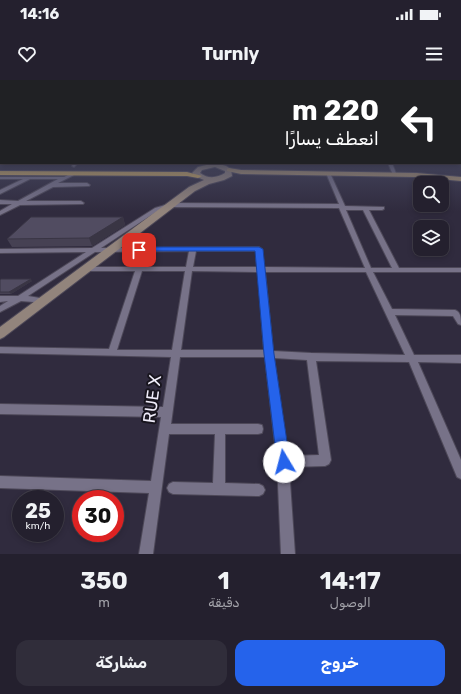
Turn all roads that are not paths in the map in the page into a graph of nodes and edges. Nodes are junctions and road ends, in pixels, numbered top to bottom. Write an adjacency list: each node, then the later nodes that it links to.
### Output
1 (207, 167): 9 (street)
2 (228, 167): 13 (street)
3 (230, 167): 7 (main road)
4 (392, 167): 10 (street)
5 (75, 168): 6 (highway); 9 (highway); 12 (street)
6 (0, 173): 9 (highway); 11 (street)
7 (274, 173): 8 (main road); 13 (main road)
8 (328, 173): 10 (main road); 23 (street)
9 (199, 174): 13 (street); 17 (street)
10 (395, 175): 14 (main road)
11 (30, 178): 12 (street); 18 (street)
12 (64, 178): 15 (street)
13 (222, 178): 17 (street)
14 (461, 179)
15 (52, 185): 16 (street); 20 (street)
16 (87, 185)
17 (192, 190): 22 (street)
18 (0, 192)
19 (0, 202): 20 (street)
20 (19, 203): 21 (street); 26 (street)
21 (81, 203)
22 (172, 205): 23 (street); 28 (street); 30 (street)
23 (342, 207): 24 (street); 34 (street)
24 (365, 208): 25 (street); 35 (street)
25 (382, 208)
26 (0, 213)
27 (193, 249): 28 (street); 33 (street, RUE X); 37 (street)
28 (112, 250): 30 (street); 31 (street)
29 (0, 251): 30 (street)
30 (91, 251): 38 (street)
31 (86, 269): 32 (street); 41 (street)
32 (139, 269): 33 (street); 47 (street)
33 (189, 270): 37 (street); 48 (street, RUE X)
34 (369, 270): 35 (street); 37 (street); 43 (street)
35 (397, 270): 36 (street)
36 (461, 270)
37 (260, 271): 49 (street)
38 (29, 291): 39 (street); 40 (street)
39 (20, 298): 40 (street); 41 (street); 42 (street)
40 (2, 300)
41 (44, 301): 45 (street)
42 (0, 309)
43 (389, 312): 44 (street); 51 (street)
44 (461, 322)
45 (0, 334)
46 (0, 350): 47 (street)
47 (112, 353): 48 (street)
48 (175, 354): 49 (street); 54 (street, RUE X)
49 (269, 354): 50 (street); 58 (street)
50 (311, 357): 51 (street); 58 (street)
51 (412, 359): 52 (street); 59 (street)
52 (461, 359)
53 (0, 409): 54 (street)
54 (166, 412): 55 (street, RUE X)
55 (164, 429): 56 (street); 61 (street, RUE X)
56 (220, 429): 57 (street); 63 (street)
57 (258, 429)
58 (284, 462): 66 (street)
59 (461, 473)
60 (0, 482): 61 (street)
61 (156, 487): 65 (street, RUE X)
62 (173, 488): 63 (street)
63 (220, 488): 64 (street)
64 (259, 490)
65 (146, 554)
66 (288, 554)

